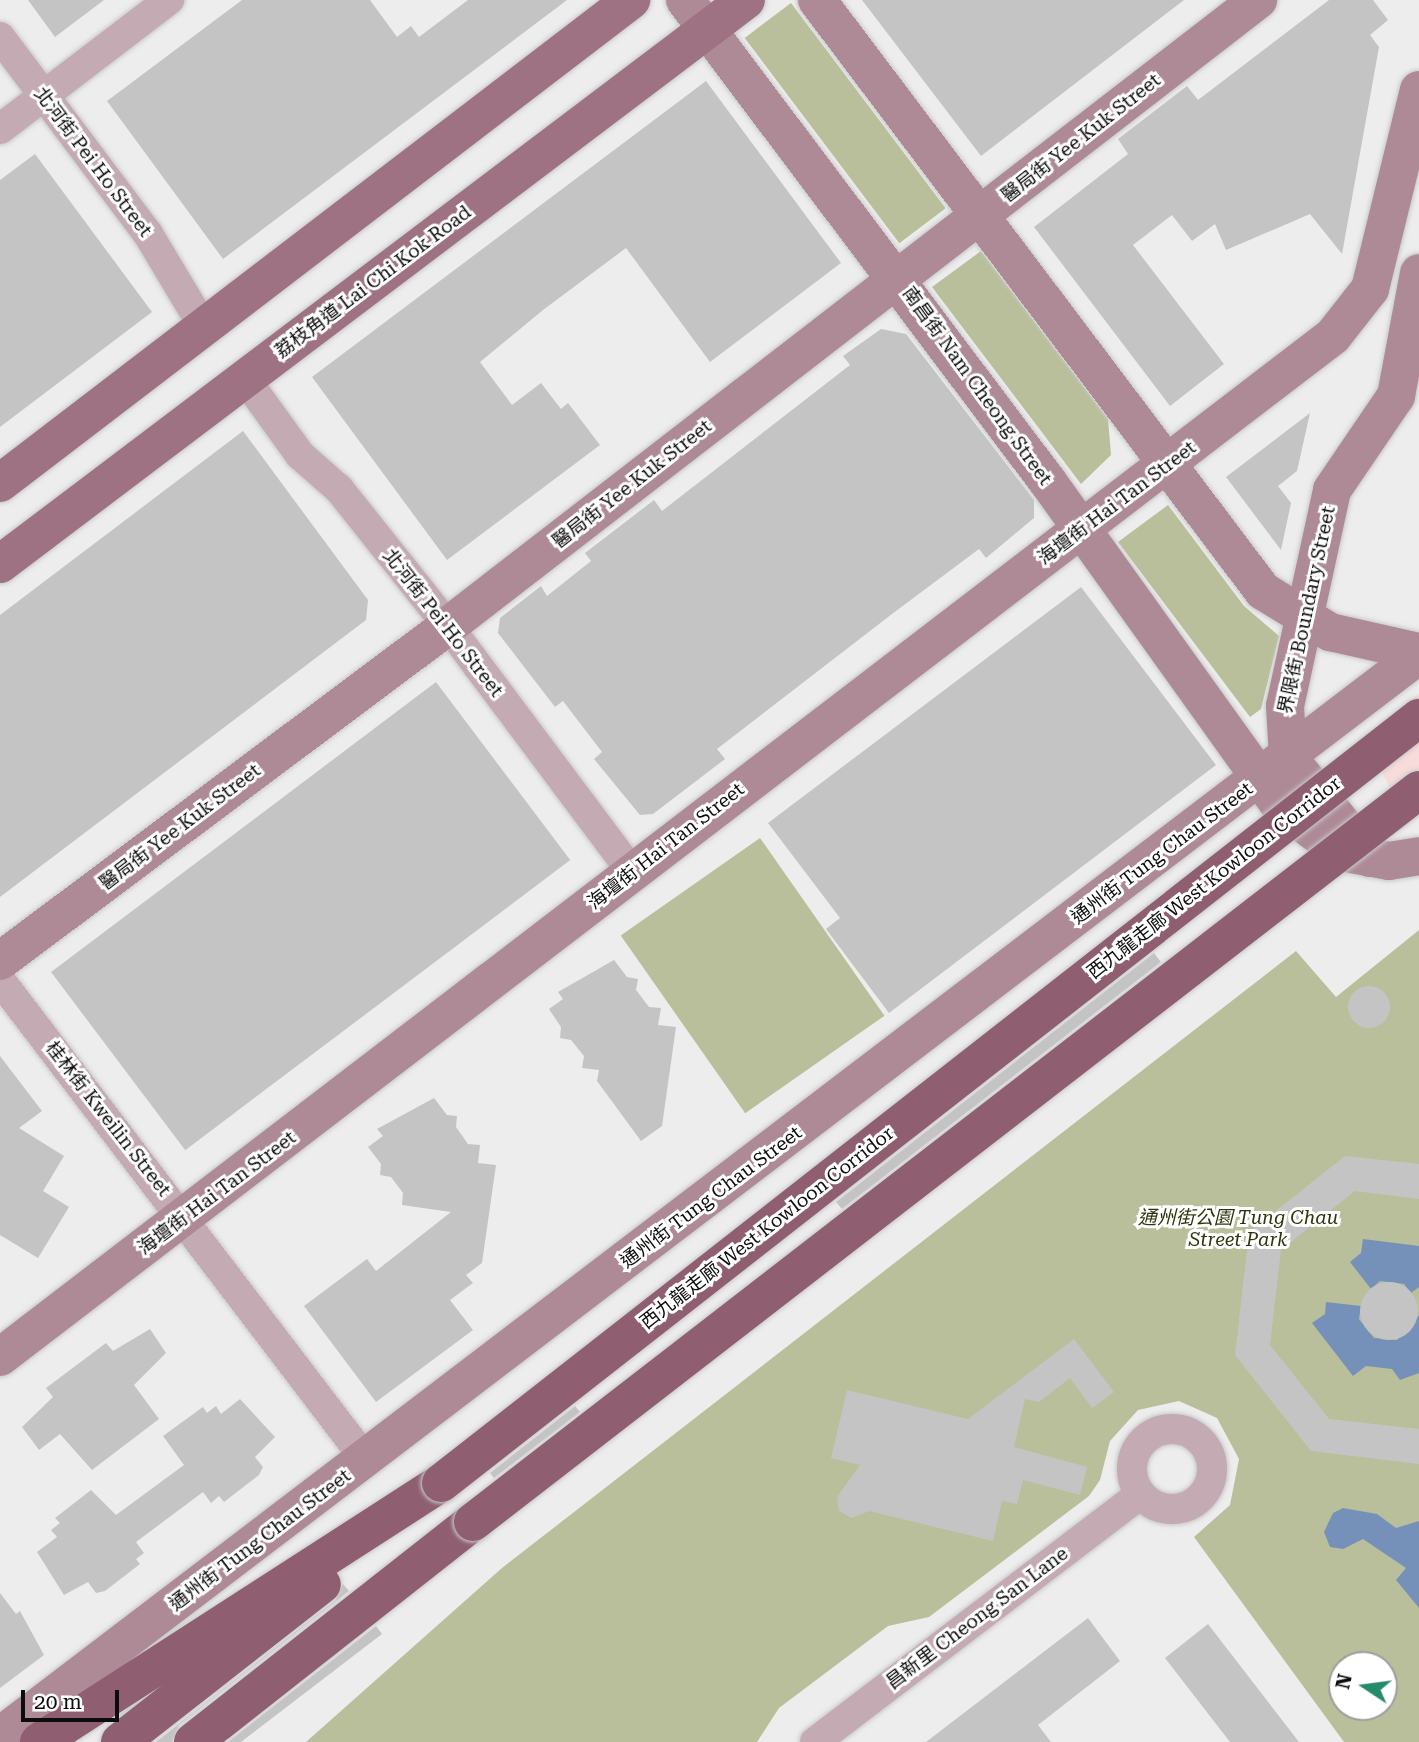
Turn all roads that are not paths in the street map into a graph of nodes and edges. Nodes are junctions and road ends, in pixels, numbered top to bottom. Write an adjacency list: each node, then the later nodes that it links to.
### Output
1 (169, 0): 9 (street)
2 (631, 0): 14 (main road)
3 (746, 0): 6 (main road, 荔枝角道 Lai Chi Kok Road)
4 (817, 0): 11 (street)
5 (1258, 0): 11 (street, 醫局街 Yee Kuk Street)
6 (697, 14): 13 (street, 南昌街 Nam Cheong Street); 15 (main road, 荔枝角道 Lai Chi Kok Road)
7 (0, 37): 9 (street, 北河街 Pei Ho Street)
8 (1419, 90): 16 (street, 海壇街 Hai Tan Street)
9 (43, 96): 10 (street); 14 (street, 北河街 Pei Ho Street)
10 (0, 129)
11 (981, 216): 13 (street, 醫局街 Yee Kuk Street); 16 (street)
12 (1419, 273): 20 (street, 界限街 Boundary Street)
13 (898, 279): 18 (street, 南昌街 Nam Cheong Street); 21 (street, 醫局街 Yee Kuk Street)
14 (203, 326): 17 (main road)
15 (246, 380): 19 (main road, 荔枝角道 Lai Chi Kok Road); 21 (street, 北河街 Pei Ho Street)
16 (1168, 465): 18 (street, 海壇街 Hai Tan Street); 20 (street)
17 (0, 482)
18 (1081, 528): 24 (street, 南昌街 Nam Cheong Street); 27 (street, 海壇街 Hai Tan Street)
19 (0, 564)
20 (1305, 621): 22 (street); 24 (street, 界限街 Boundary Street)
21 (448, 626): 27 (street, 北河街 Pei Ho Street); 28 (street, 醫局街 Yee Kuk Street)
22 (1419, 653): 24 (street, 通州街 Tung Chau Street)
23 (1419, 718): 33 (highway, 西九龍走廊 West Kowloon Corridor, bridge)
24 (1275, 768): 26 (street, 南昌街 Nam Cheong Street); 32 (street, 通州街 Tung Chau Street)
25 (1419, 790): 38 (highway, bridge)
26 (1419, 856)
27 (633, 873): 30 (street, 海壇街 Hai Tan Street)
28 (0, 961)
29 (0, 980): 30 (street, 桂林街 Kweilin Street)
30 (185, 1218): 31 (street, 海壇街 Hai Tan Street); 32 (street, 桂林街 Kweilin Street)
31 (0, 1357)
32 (366, 1460): 35 (street, 通州街 Tung Chau Street)
33 (441, 1483): 36 (highway); 37 (highway, 西九龍走廊 West Kowloon Corridor)
34 (1140, 1494): 39 (street, 昌新里 Cheong San Lane)
35 (0, 1736)
36 (39, 1742)
37 (120, 1742)
38 (193, 1742)
39 (815, 1742)

